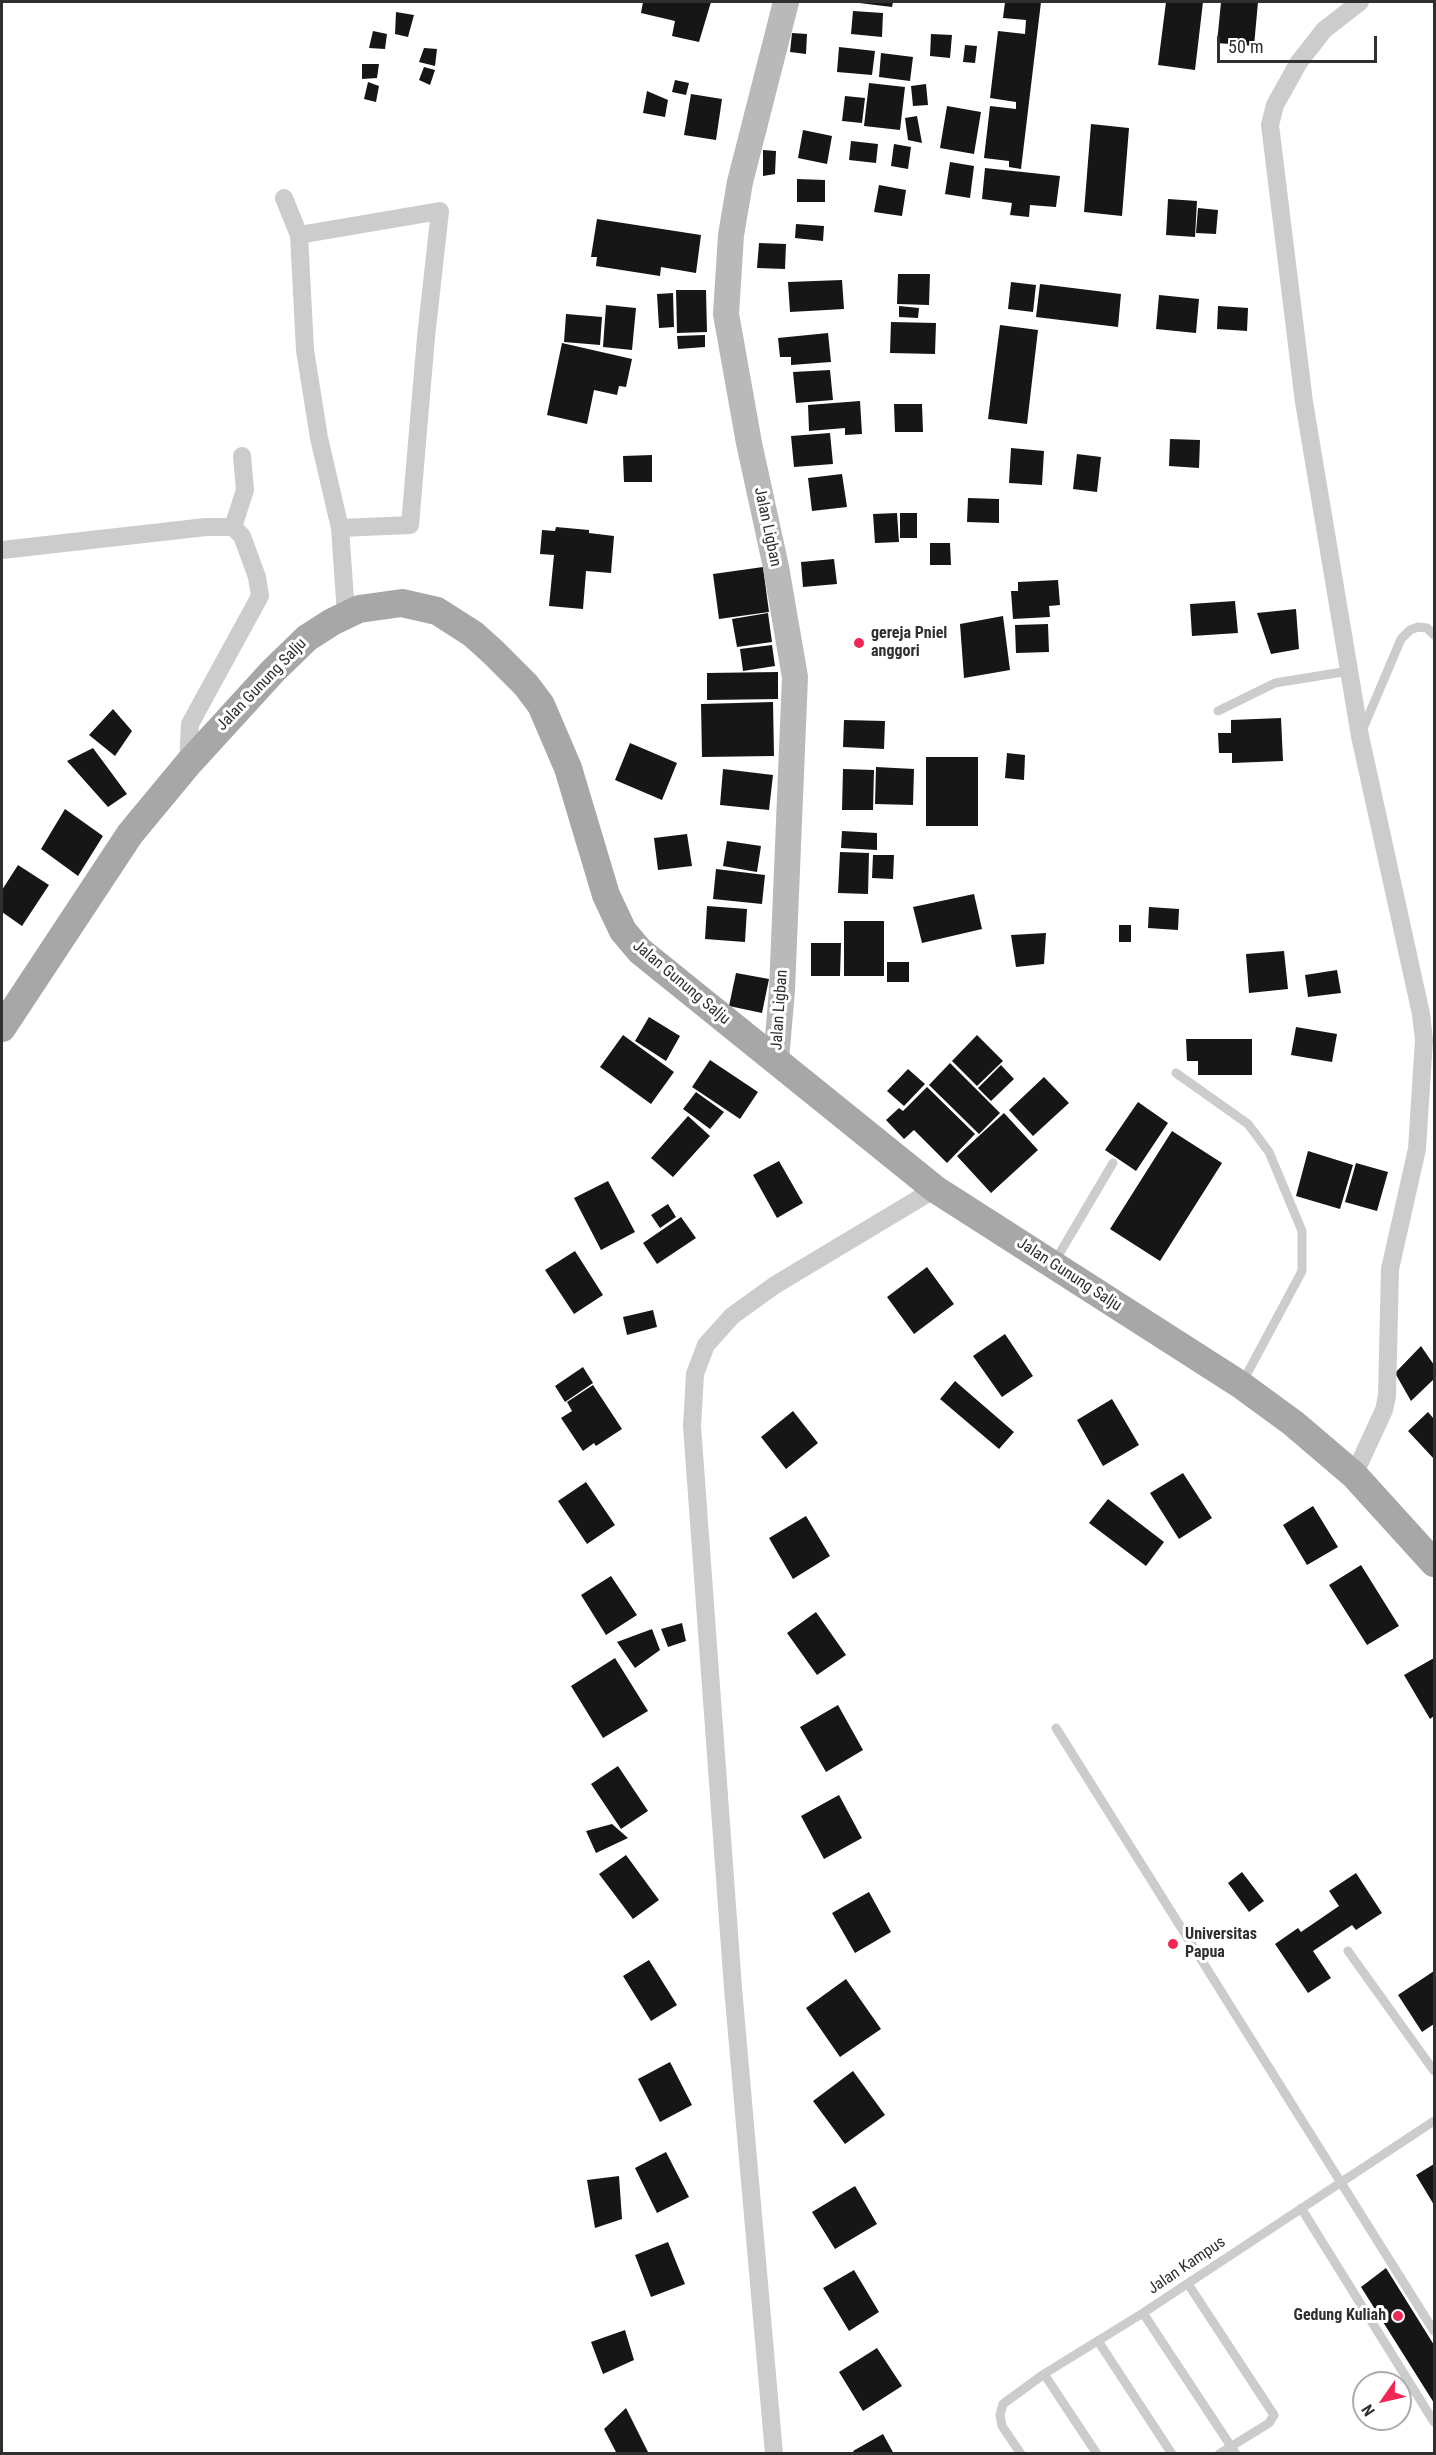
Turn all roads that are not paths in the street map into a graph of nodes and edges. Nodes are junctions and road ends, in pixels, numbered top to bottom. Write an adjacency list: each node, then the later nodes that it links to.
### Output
1 (786, 2): 16 (main road, Jalan Ligban)
2 (1360, 2): 11 (street)
3 (284, 198): 4 (street)
4 (299, 235): 7 (street); 7 (street)
5 (242, 456): 6 (street)
6 (233, 527): 8 (street); 14 (street)
7 (340, 528): 9 (street)
8 (2, 550)
9 (346, 615): 14 (main road, Jalan Gunung Salju); 16 (main road, Jalan Gunung Salju)
10 (1434, 635): 13 (lane)
11 (1349, 671): 12 (lane); 13 (street)
12 (1218, 711)
13 (1360, 736): 22 (street)
14 (188, 764): 15 (main road, Jalan Gunung Salju)
15 (2, 1028)
16 (776, 1060): 19 (main road, Jalan Gunung Salju)
17 (1176, 1073): 21 (lane)
18 (1113, 1163): 20 (lane)
19 (935, 1189): 20 (main road, Jalan Gunung Salju); 37 (street)
20 (1053, 1265): 21 (main road, Jalan Gunung Salju)
21 (1241, 1385): 22 (main road, Jalan Gunung Salju)
22 (1354, 1475): 23 (main road, Jalan Gunung Salju)
23 (1434, 1563)
24 (1056, 1728): 28 (lane)
25 (1348, 1951): 26 (lane)
26 (1434, 2071)
27 (1434, 2121): 28 (lane, Jalan Kampus)
28 (1342, 2182): 29 (lane, Jalan Kampus); 32 (lane)
29 (1301, 2208): 30 (lane, Jalan Kampus); 35 (lane)
30 (1188, 2284): 31 (lane, Jalan Kampus); 36 (lane)
31 (1143, 2313): 33 (lane, Jalan Kampus); 36 (lane)
32 (1434, 2331)
33 (1098, 2341): 34 (lane, Jalan Kampus); 40 (lane)
34 (1044, 2374): 38 (lane, Jalan Kampus); 39 (lane)
35 (1434, 2422)
36 (1233, 2450): 41 (lane)
37 (774, 2454)
38 (1021, 2454)
39 (1096, 2454)
40 (1172, 2454)
41 (1219, 2454)

